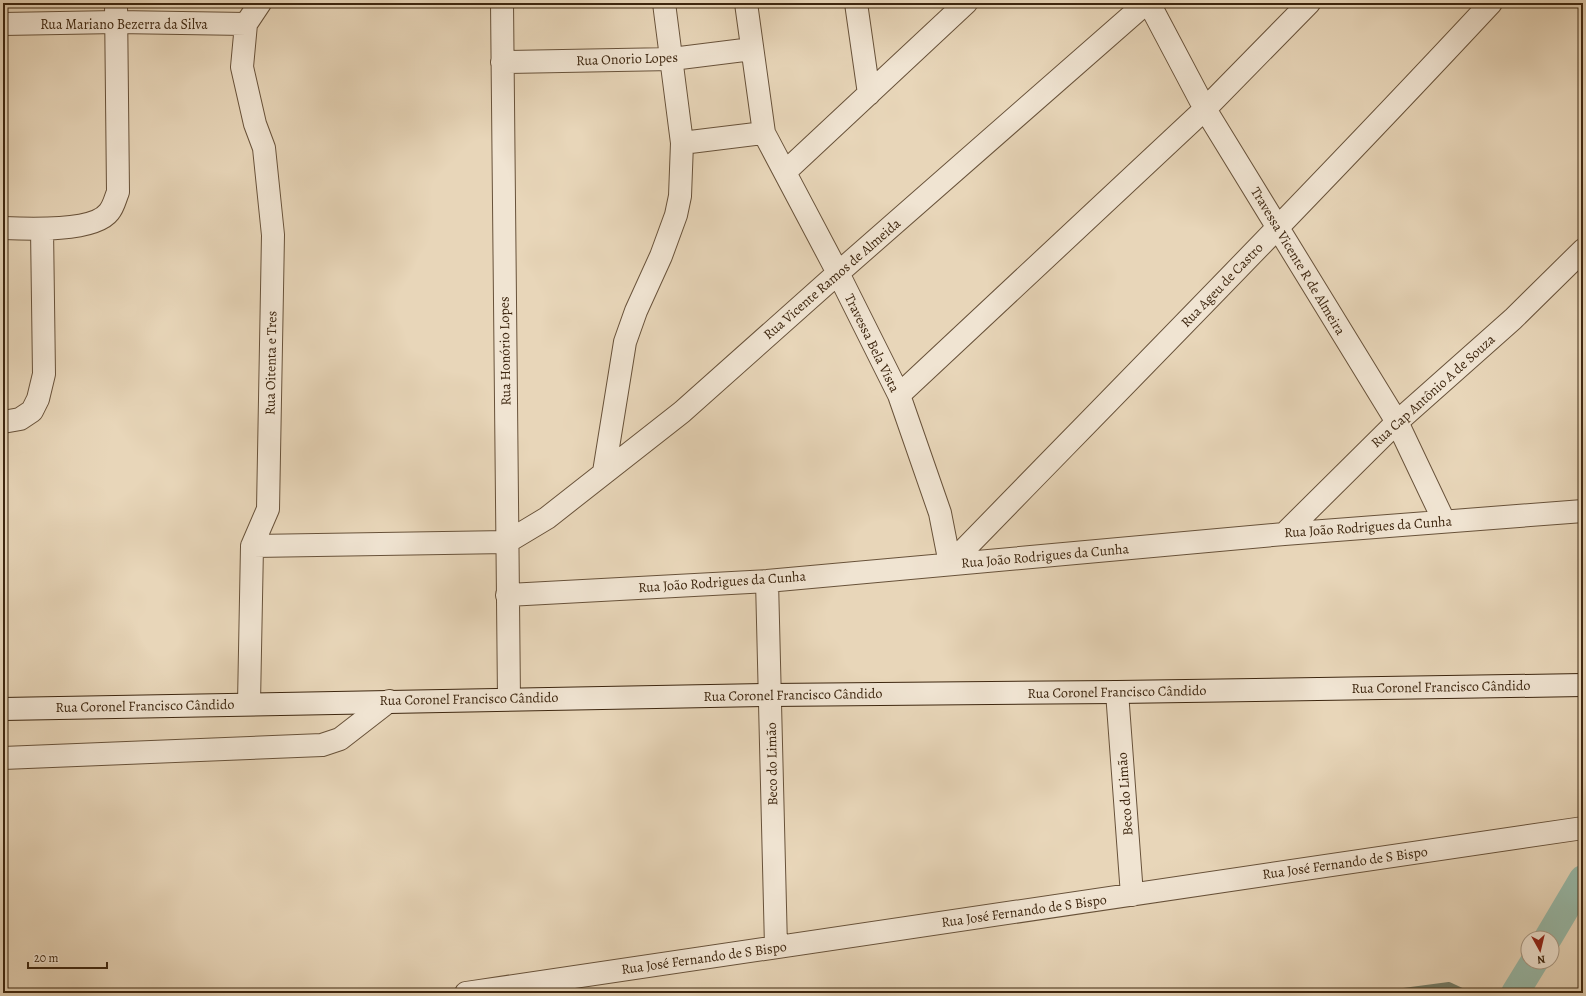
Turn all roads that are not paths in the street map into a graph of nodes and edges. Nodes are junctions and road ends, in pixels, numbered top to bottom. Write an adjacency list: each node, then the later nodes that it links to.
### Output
1 (260, 3): 12 (street)
2 (502, 3): 15 (street, Rua Honório Lopes)
3 (664, 3): 14 (street)
4 (746, 3): 13 (street, Travessa Bela Vista)
5 (856, 3): 16 (street)
6 (966, 3): 16 (street)
7 (1148, 3): 17 (street, Travessa Vicente R de Almeira); 25 (street, Rua Vicente Ramos de Almeida)
8 (1309, 3): 17 (street)
9 (1491, 3): 22 (street, Rua Ageu de Castro)
10 (116, 13): 11 (street, Rua Mariano Bezerra da Silva); 12 (street, Rua Mariano Bezerra da Silva); 23 (street)
11 (3, 24)
12 (246, 24): 34 (street, Rua Oitenta e Tres)
13 (752, 49): 14 (street, Rua Onorio Lopes); 18 (street, Travessa Bela Vista)
14 (672, 59): 15 (street, Rua Onorio Lopes); 19 (street)
15 (502, 62): 33 (street, Rua Honório Lopes)
16 (869, 94): 20 (street)
17 (1205, 109): 22 (street, Travessa Vicente R de Almeira); 26 (street)
18 (764, 133): 19 (street); 20 (street, Travessa Bela Vista)
19 (682, 143): 29 (street)
20 (785, 172): 25 (street, Travessa Bela Vista)
21 (3, 228): 23 (street)
22 (1278, 228): 28 (street, Travessa Vicente R de Almeira); 35 (street, Rua Ageu de Castro)
23 (42, 229): 27 (street)
24 (1583, 250): 28 (street, Rua Cap Antônio A de Souza)
25 (838, 273): 26 (street, Travessa Bela Vista); 29 (street, Rua Vicente Ramos de Almeida)
26 (899, 395): 35 (street, Travessa Bela Vista)
27 (12, 421)
28 (1397, 422): 31 (street, Travessa Vicente R de Almeira); 32 (street, Rua Cap Antônio A de Souza)
29 (604, 472): 33 (street, Rua Vicente Ramos de Almeida)
30 (1583, 511): 31 (street, Rua João Rodrigues da Cunha)
31 (1444, 521): 32 (street, Rua João Rodrigues da Cunha)
32 (1284, 534): 35 (street, Rua João Rodrigues da Cunha)
33 (507, 542): 34 (street); 37 (street, Rua Honório Lopes)
34 (252, 546): 43 (street, Rua Oitenta e Tres)
35 (950, 564): 36 (street, Rua João Rodrigues da Cunha)
36 (767, 581): 37 (street, Rua João Rodrigues da Cunha); 40 (street, Beco do Limão)
37 (507, 595): 41 (street, Rua Honório Lopes)
38 (1583, 685): 39 (street, Rua Coronel Francisco Cândido)
39 (1117, 692): 40 (street, Rua Coronel Francisco Cândido); 47 (street, Beco do Limão)
40 (770, 695): 41 (street, Rua Coronel Francisco Cândido); 48 (street, Beco do Limão)
41 (509, 699): 42 (street, Rua Coronel Francisco Cândido)
42 (389, 701): 43 (street, Rua Coronel Francisco Cândido); 45 (street)
43 (249, 703): 44 (street, Rua Coronel Francisco Cândido)
44 (3, 709)
45 (3, 758)
46 (1583, 828): 47 (street, Rua José Fernando de S Bispo)
47 (1132, 895): 48 (street, Rua José Fernando de S Bispo)
48 (776, 947): 49 (street, Rua José Fernando de S Bispo)
49 (466, 993)

